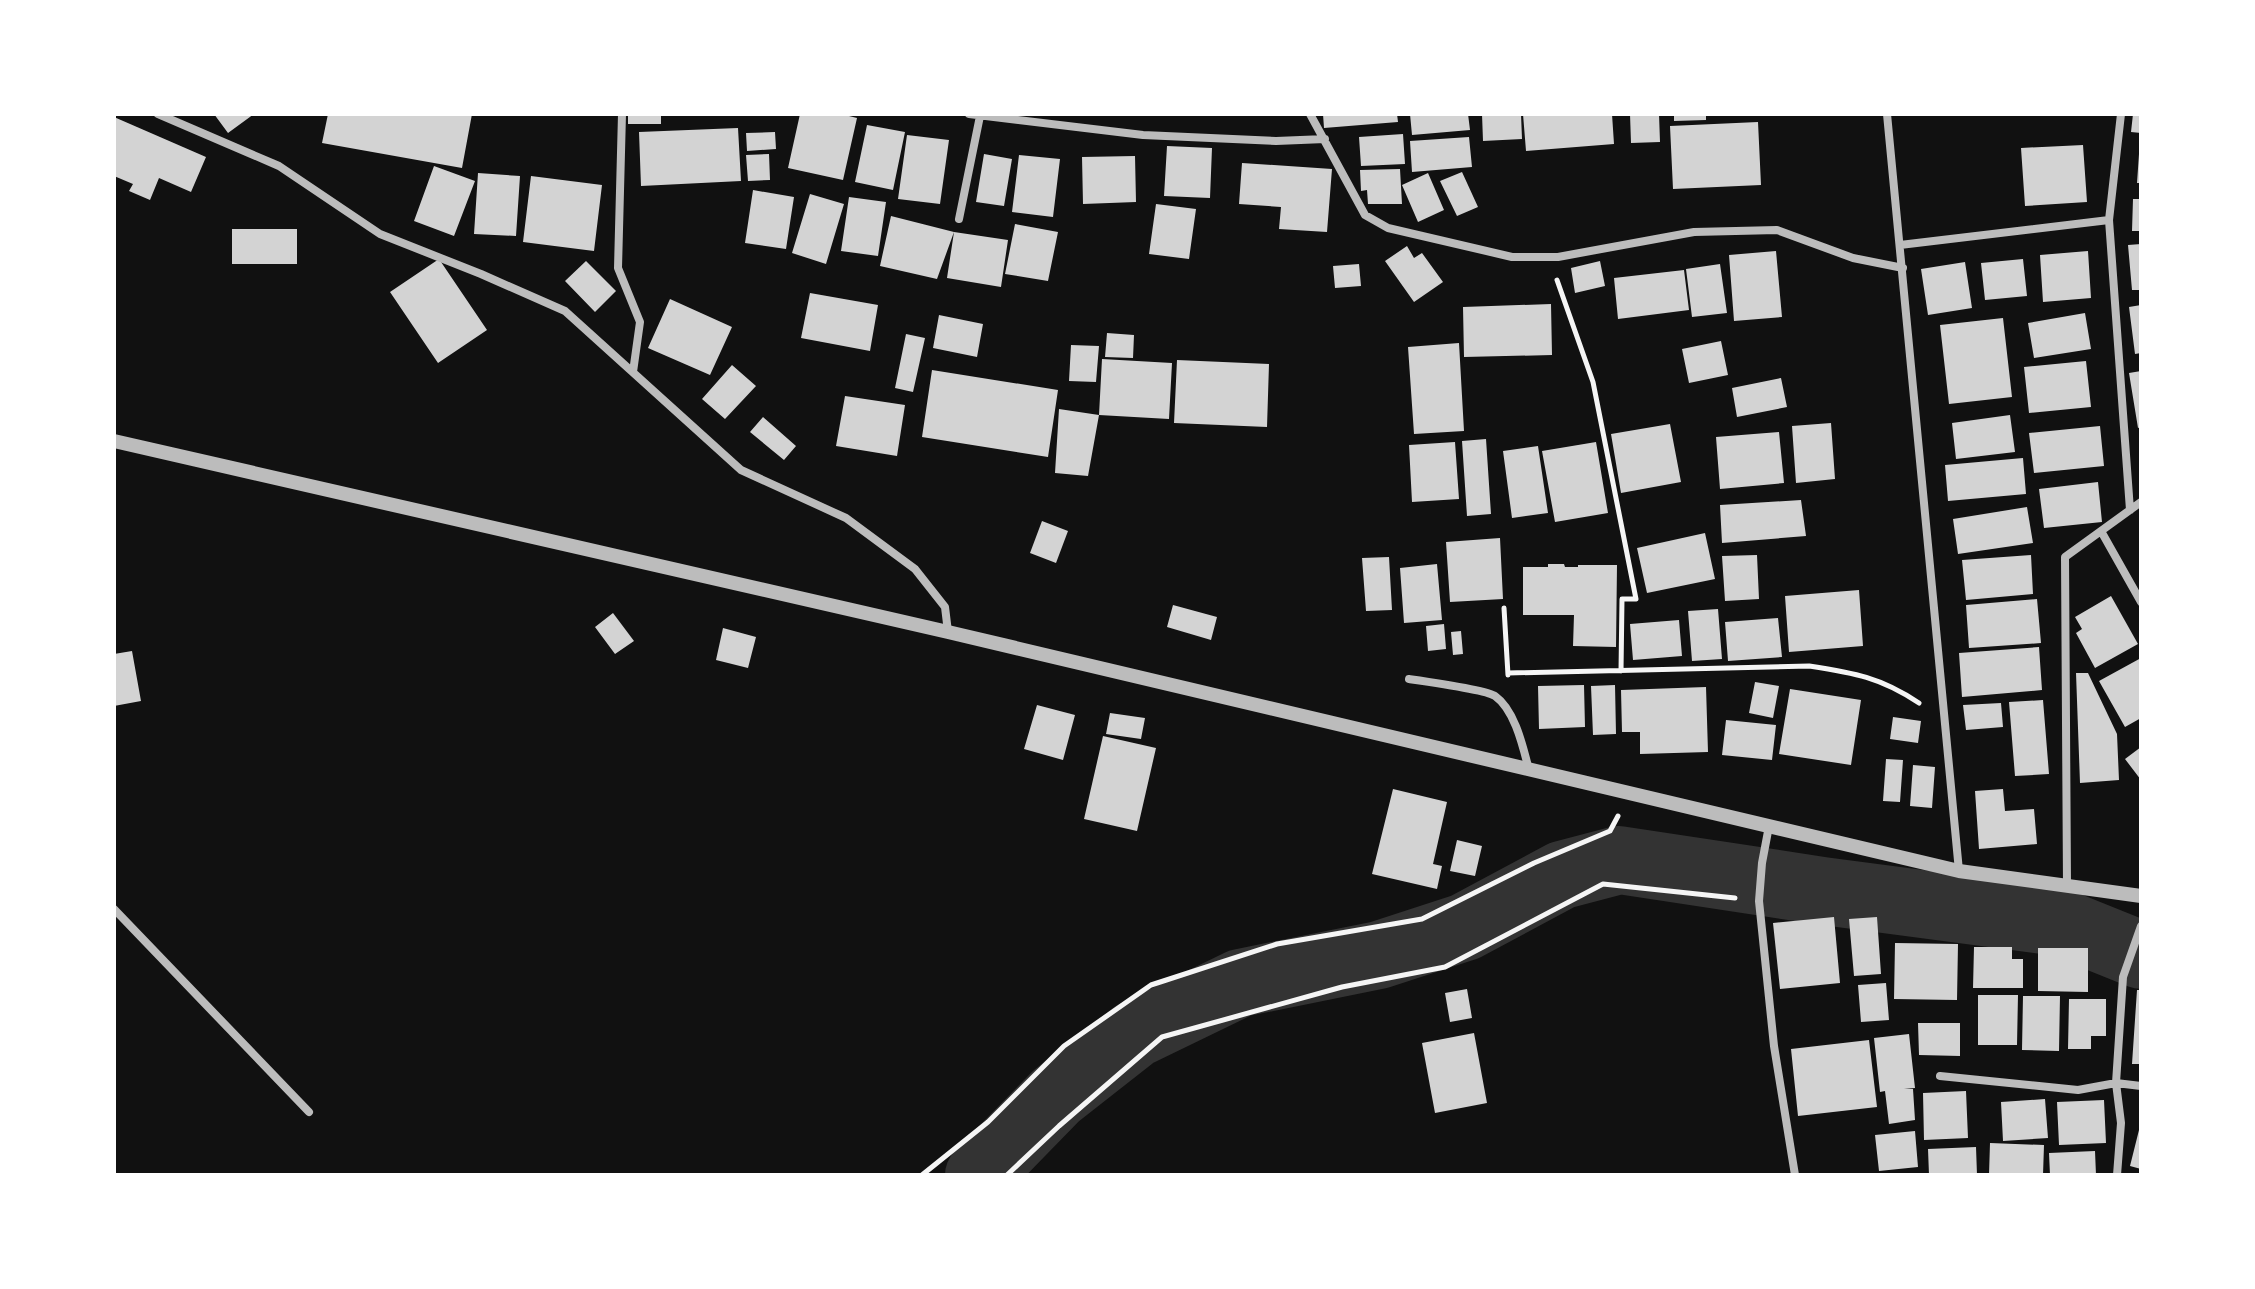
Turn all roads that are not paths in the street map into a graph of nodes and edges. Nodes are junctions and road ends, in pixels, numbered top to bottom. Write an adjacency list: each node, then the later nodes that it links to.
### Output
1 (158, 114): 13 (street)
2 (622, 114): 13 (street)
3 (969, 114): 7 (street)
4 (1310, 114): 8 (street)
5 (1887, 114): 11 (street)
6 (2121, 114): 10 (street)
7 (980, 116): 8 (street); 9 (street)
8 (1325, 139): 12 (street)
9 (959, 219)
10 (2109, 220): 11 (street); 16 (street)
11 (1900, 245): 12 (street)
12 (1903, 268): 23 (street)
13 (633, 372): 19 (street)
14 (114, 441): 19 (street)
15 (2141, 502): 16 (street)
16 (2130, 510): 17 (street)
17 (2101, 531): 18 (street); 24 (street)
18 (2141, 602)
19 (948, 632): 21 (street)
20 (1409, 679): 21 (street)
21 (1529, 770): 22 (street)
22 (1769, 826): 23 (street); 32 (street)
23 (1959, 871): 24 (street)
24 (2067, 885): 25 (street)
25 (2141, 896)
26 (114, 909): 31 (street)
27 (2140, 930): 29 (street)
28 (1940, 1076): 29 (street)
29 (2116, 1083): 30 (street); 33 (street)
30 (2141, 1086)
31 (309, 1112)
32 (1795, 1175)
33 (2117, 1175)

